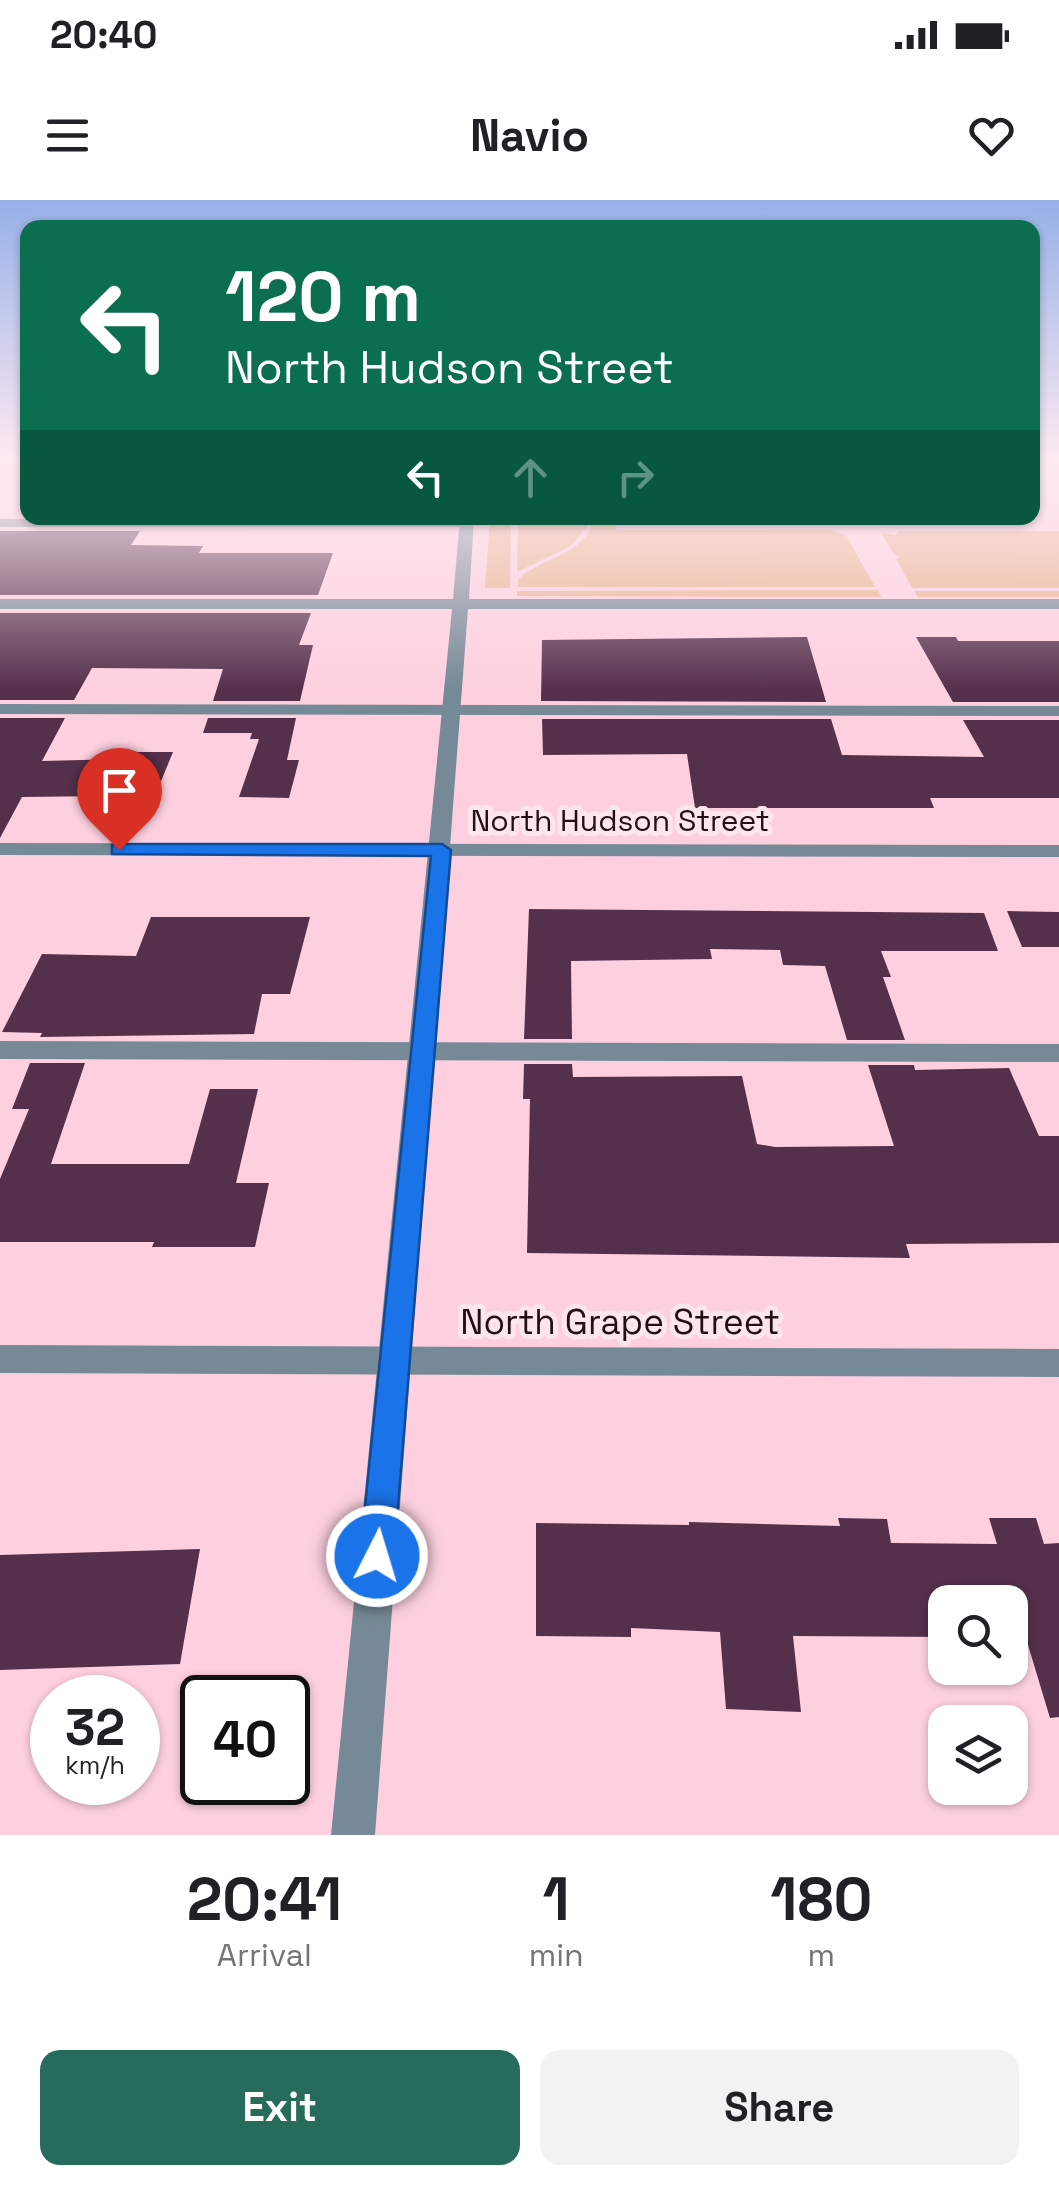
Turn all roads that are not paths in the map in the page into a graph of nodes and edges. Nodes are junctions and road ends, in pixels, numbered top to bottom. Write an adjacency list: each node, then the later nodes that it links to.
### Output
1 (465, 538): 4 (street)
2 (0, 604): 4 (street)
3 (1059, 604): 4 (street)
4 (459, 605): 7 (street)
5 (0, 709): 7 (street)
6 (1059, 710): 7 (street)
7 (450, 711): 9 (street)
8 (0, 850): 9 (street, North Hudson Street)
9 (442, 850): 10 (street, North Hudson Street); 12 (street)
10 (1059, 851)
11 (0, 1050): 12 (street)
12 (423, 1051): 13 (street); 15 (street)
13 (1059, 1053)
14 (0, 1360): 15 (street, North Grape Street)
15 (394, 1362): 16 (street, North Grape Street); 17 (street)
16 (1059, 1363)
17 (352, 1835)

